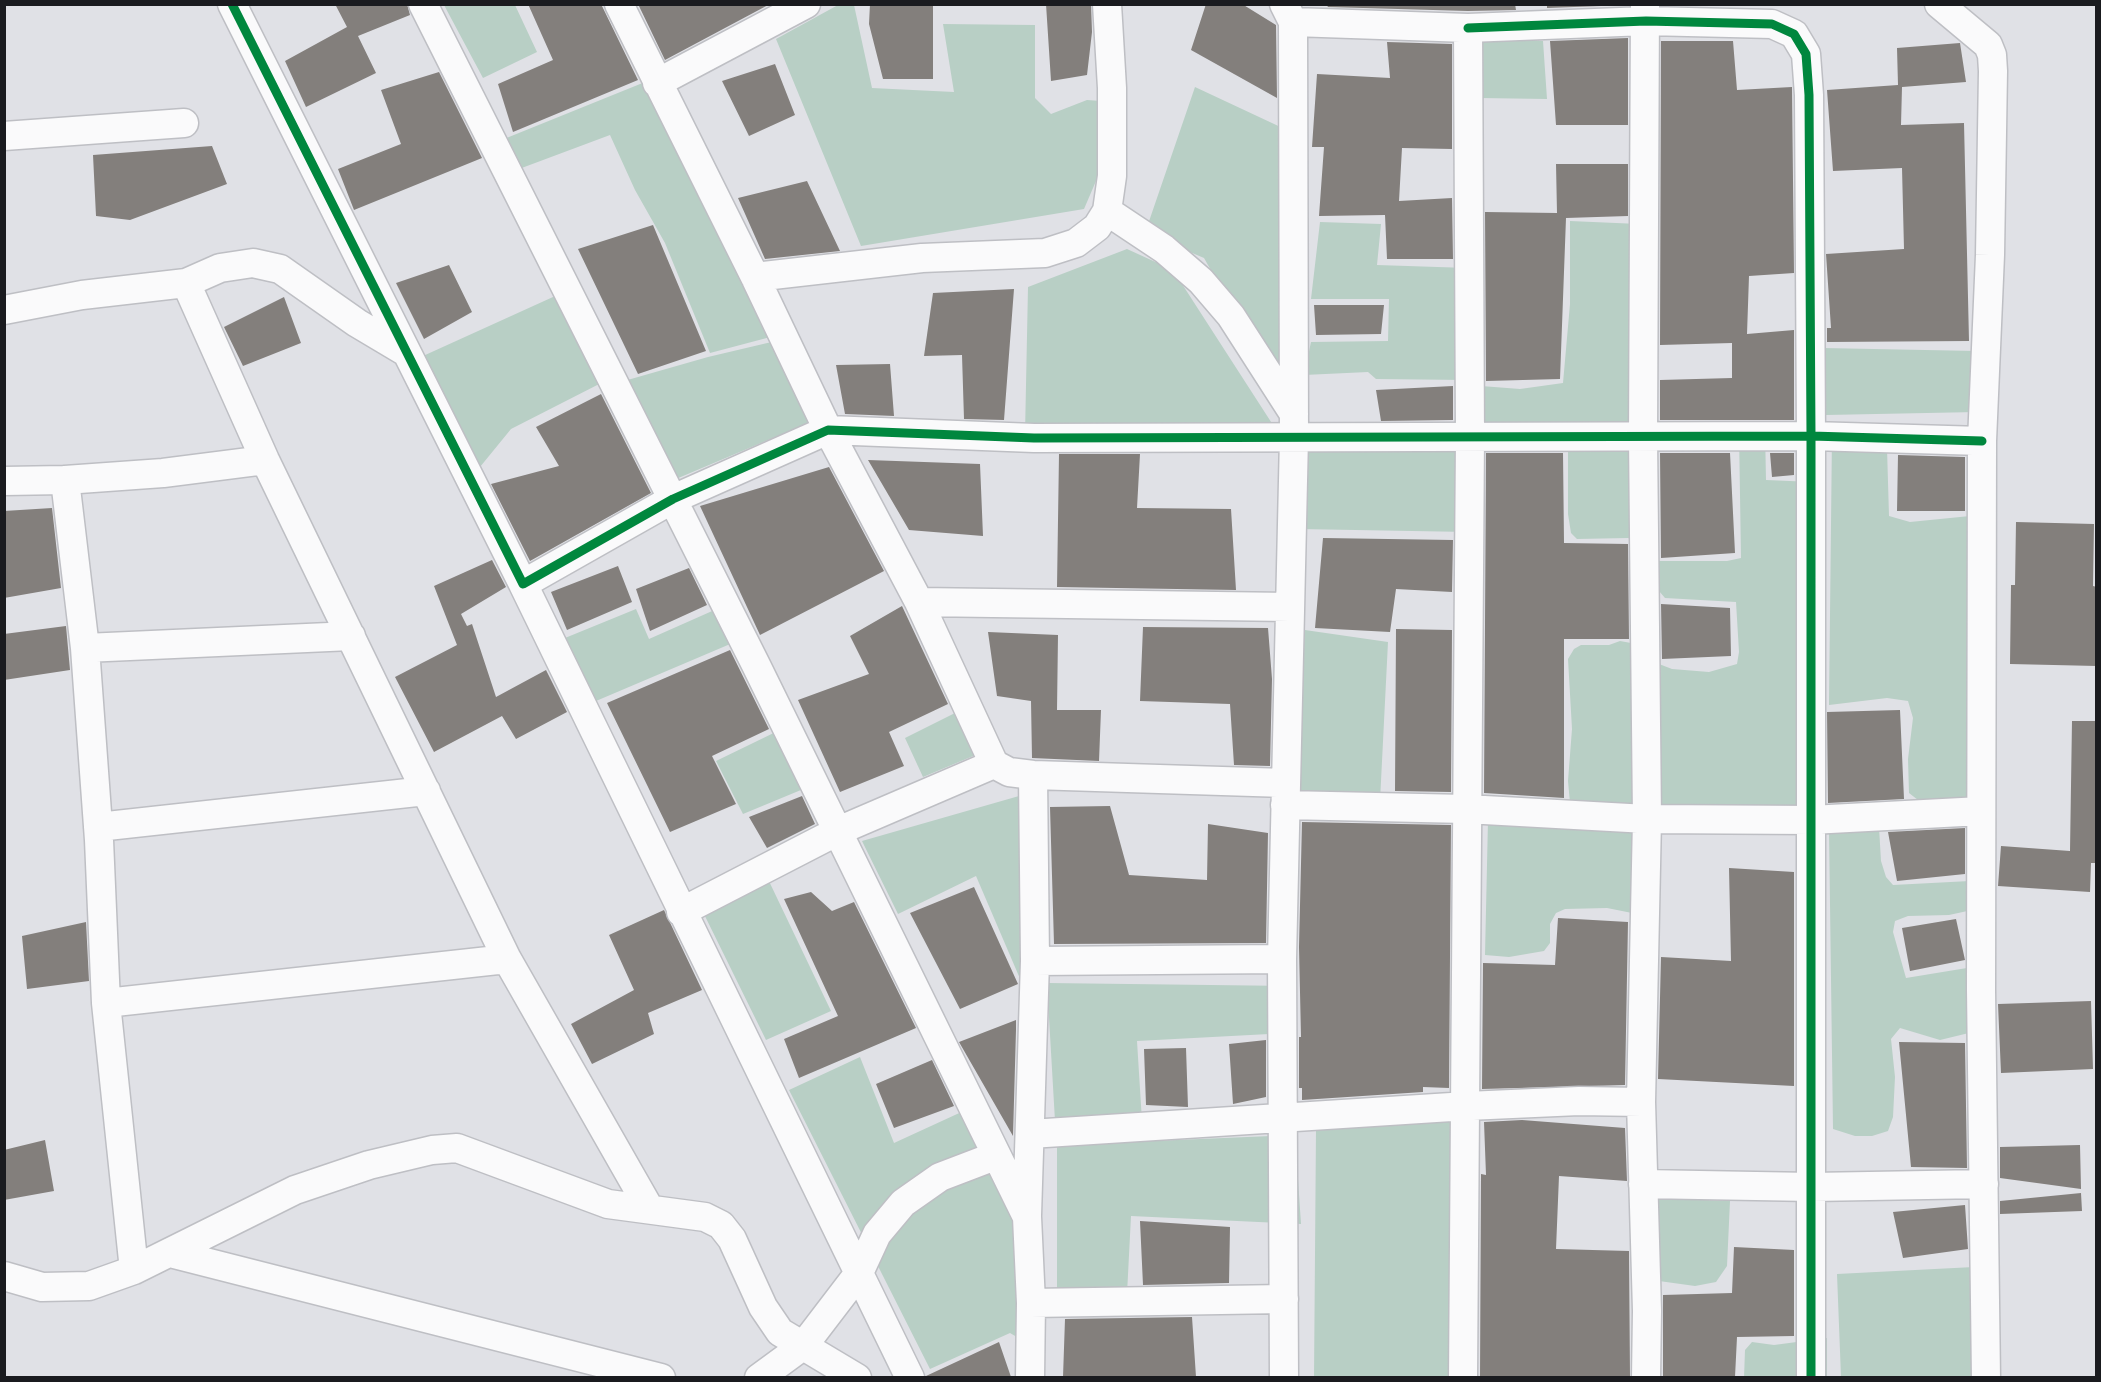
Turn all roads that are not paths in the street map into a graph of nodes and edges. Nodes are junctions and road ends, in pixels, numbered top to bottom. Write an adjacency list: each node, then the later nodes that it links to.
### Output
1 (232, 4): 17 (street)
2 (423, 4): 27 (street)
3 (619, 4): 10 (street)
4 (806, 4): 10 (street)
5 (1107, 4): 13 (street)
6 (1939, 4): 23 (street)
7 (1645, 13): 9 (street); 21 (street); 22 (street)
8 (1288, 14): 9 (street); 18 (street)
9 (1468, 28): 20 (street)
10 (657, 83): 14 (street)
11 (184, 123): 12 (street)
12 (4, 136)
13 (1107, 211): 14 (street); 18 (street)
14 (755, 277): 19 (street)
15 (186, 283): 16 (street); 17 (street); 24 (street)
16 (4, 310)
17 (404, 351): 28 (street)
18 (1294, 426): 19 (street); 20 (street); 30 (street)
19 (828, 430): 27 (street); 29 (street)
20 (1470, 436): 22 (street); 37 (street)
21 (1811, 436): 22 (street); 23 (street); 40 (street)
22 (1643, 437): 39 (street)
23 (1982, 441): 38 (street)
24 (265, 460): 25 (street); 31 (street)
25 (64, 480): 26 (street); 32 (street)
26 (4, 481)
27 (673, 499): 28 (street); 42 (street)
28 (523, 584): 43 (street)
29 (920, 602): 30 (street); 33 (street)
30 (1290, 607): 36 (street)
31 (351, 636): 32 (street); 35 (street)
32 (85, 648): 41 (street)
33 (994, 764): 34 (street); 42 (street)
34 (1033, 775): 36 (street); 46 (street)
35 (426, 791): 41 (street); 44 (street)
36 (1285, 794): 37 (street); 45 (street)
37 (1466, 809): 39 (street); 49 (street)
38 (1981, 811): 40 (street); 54 (street)
39 (1647, 819): 40 (street); 48 (street)
40 (1811, 820): 55 (street)
41 (98, 827): 47 (street)
42 (838, 831): 43 (street); 52 (street)
43 (681, 912): 60 (street)
44 (507, 958): 47 (street); 56 (street)
45 (1282, 959): 46 (street); 50 (street)
46 (1035, 961): 51 (street)
47 (106, 1003): 59 (street)
48 (1641, 1102): 49 (street); 53 (street)
49 (1467, 1106): 50 (street); 71 (street)
50 (1283, 1118): 51 (street); 62 (street)
51 (1030, 1134): 57 (street)
52 (995, 1156): 57 (street); 60 (street)
53 (1642, 1184): 55 (street); 72 (street)
54 (1984, 1184): 55 (street); 74 (street)
55 (1812, 1187): 73 (street)
56 (649, 1208): 58 (street); 64 (street)
57 (1027, 1217): 63 (street)
58 (170, 1253): 59 (street); 65 (street)
59 (134, 1270): 61 (street)
60 (859, 1273): 64 (street); 68 (street)
61 (4, 1276)
62 (1284, 1299): 63 (street); 70 (street)
63 (1031, 1303): 69 (street)
64 (800, 1359): 66 (street); 67 (street)
65 (661, 1377)
66 (759, 1377)
67 (857, 1377)
68 (910, 1377)
69 (1030, 1377)
70 (1284, 1377)
71 (1463, 1377)
72 (1646, 1377)
73 (1811, 1377)
74 (1986, 1377)

